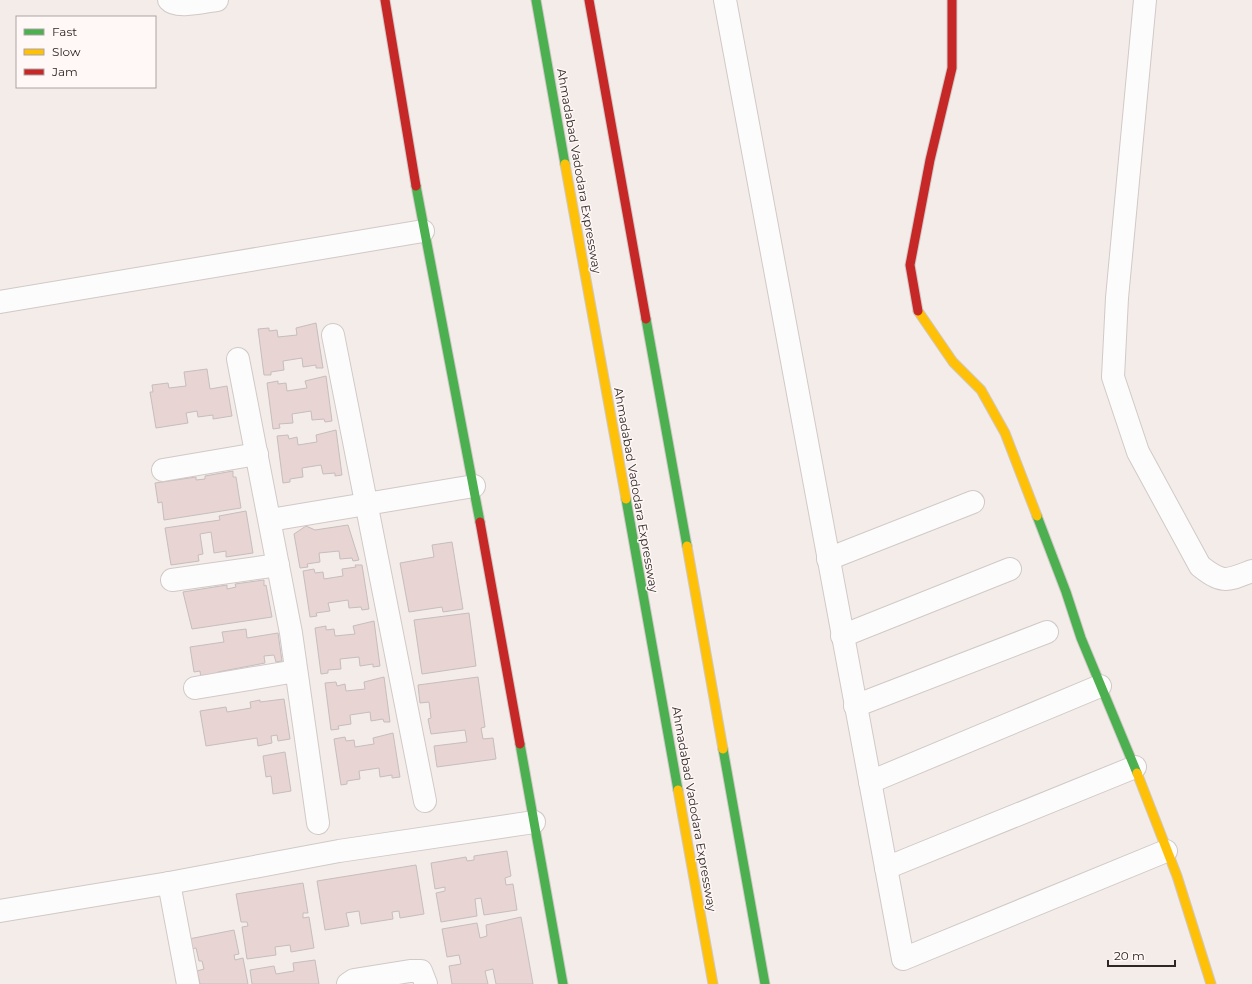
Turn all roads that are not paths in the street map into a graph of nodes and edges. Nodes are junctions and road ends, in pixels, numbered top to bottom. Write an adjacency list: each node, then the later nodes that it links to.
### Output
1 (169, 0): 2 (street)
2 (217, 0)
3 (385, 0): 9 (main road)
4 (536, 0): 43 (main road, Ahmadabad Vadodara Expressway)
5 (589, 0): 44 (main road)
6 (725, 0): 19 (street)
7 (952, 0): 27 (main road)
8 (1145, 0): 22 (street)
9 (422, 231): 10 (street); 15 (main road)
10 (0, 302)
11 (332, 335): 17 (street)
12 (238, 359): 13 (street)
13 (257, 454): 14 (street); 18 (street)
14 (163, 470)
15 (474, 486): 17 (street); 33 (main road)
16 (973, 502): 19 (street)
17 (365, 504): 18 (street); 32 (street)
18 (270, 520): 20 (street)
19 (828, 559): 25 (street)
20 (278, 565): 23 (street); 26 (street)
21 (1010, 569): 25 (street)
22 (1252, 571)
23 (172, 580)
24 (1047, 632): 29 (street)
25 (842, 636): 29 (street)
26 (296, 671): 28 (street); 34 (street)
27 (1100, 686): 30 (main road); 31 (street)
28 (195, 688)
29 (855, 706): 31 (street)
30 (1135, 767): 35 (main road); 36 (street)
31 (870, 782): 36 (street)
32 (425, 801)
33 (534, 822): 37 (street); 42 (main road)
34 (318, 823)
35 (1166, 851): 36 (street); 45 (main road)
36 (886, 868)
37 (169, 883): 38 (street); 39 (street)
38 (1, 906)
39 (188, 984)
40 (348, 984): 41 (street)
41 (426, 984)
42 (563, 984)
43 (713, 984)
44 (765, 984)
45 (1212, 984)

